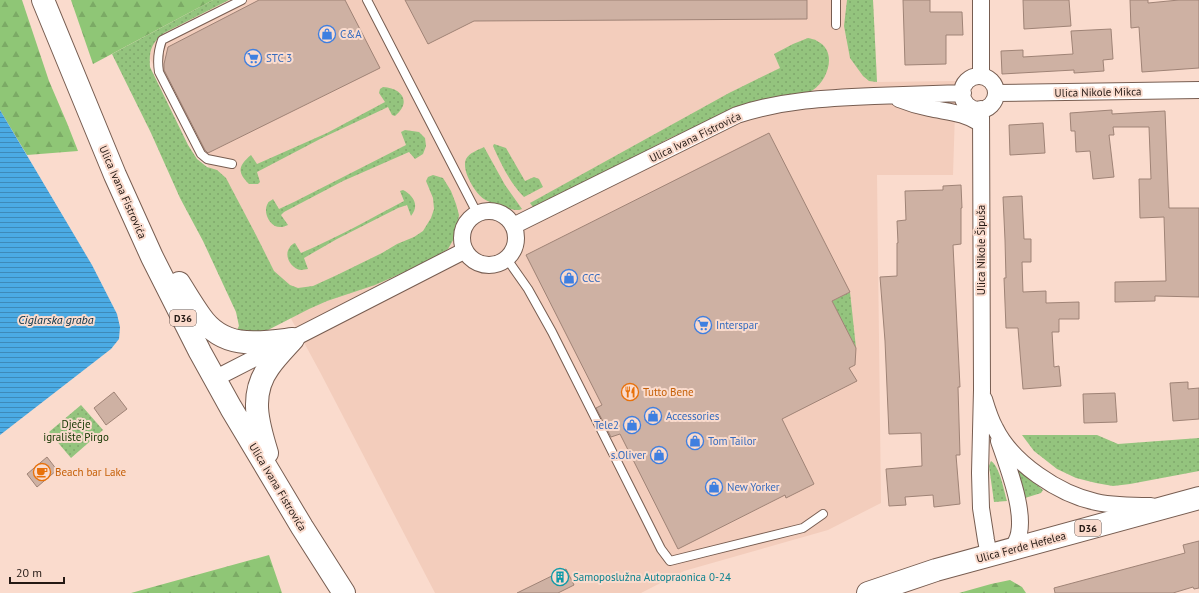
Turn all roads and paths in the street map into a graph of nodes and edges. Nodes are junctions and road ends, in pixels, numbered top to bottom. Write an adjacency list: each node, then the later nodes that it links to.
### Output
1 (43, 0): 17 (main road, Ulica Ivana Fistrovića / D36)
2 (242, 0): 13 (lane)
3 (367, 0): 14 (lane)
4 (836, 0): 6 (lane)
5 (981, 0): 7 (street)
6 (836, 25)
7 (981, 76): 9 (street); 10 (street)
8 (1199, 90): 10 (street, Ulica Nikole Mikca)
9 (963, 93): 11 (street, Ulica Ivana Fistrovića); 12 (street)
10 (996, 93): 12 (street)
11 (890, 95): 12 (street, Ulica Ivana Fistrovića); 15 (street, Ulica Ivana Fistrovića)
12 (981, 116): 21 (street, Ulica Nikole Šipuša)
13 (232, 164)
14 (477, 214): 15 (street); 16 (street)
15 (513, 226): 18 (street)
16 (464, 251): 18 (street); 19 (street)
17 (152, 257): 19 (main road); 20 (main road, Ulica Ivana Fistrovića / D36)
18 (507, 259): 26 (lane)
19 (293, 339): 20 (street); 23 (main road)
20 (214, 379): 23 (main road, Ulica Ivana Fistrovića / D36)
21 (982, 390): 22 (street, Ulica Nikole Šipuša); 28 (street, Ulica Nikole Šipuša)
22 (995, 429): 25 (street, Ulica Nikole Šipuša); 27 (street, Ulica Nikole Šipuša)
23 (275, 481): 29 (main road, Ulica Ivana Fistrovića / D36)
24 (1199, 498): 25 (main road, Ulica Ferde Hefelea / D36)
25 (1166, 507): 27 (main road, Ulica Ferde Hefelea / D36)
26 (823, 514)
27 (1010, 550): 28 (main road, Ulica Ferde Hefelea / D36)
28 (989, 555): 30 (main road, Ulica Ferde Hefelea / D36)
29 (344, 593)
30 (868, 593)

